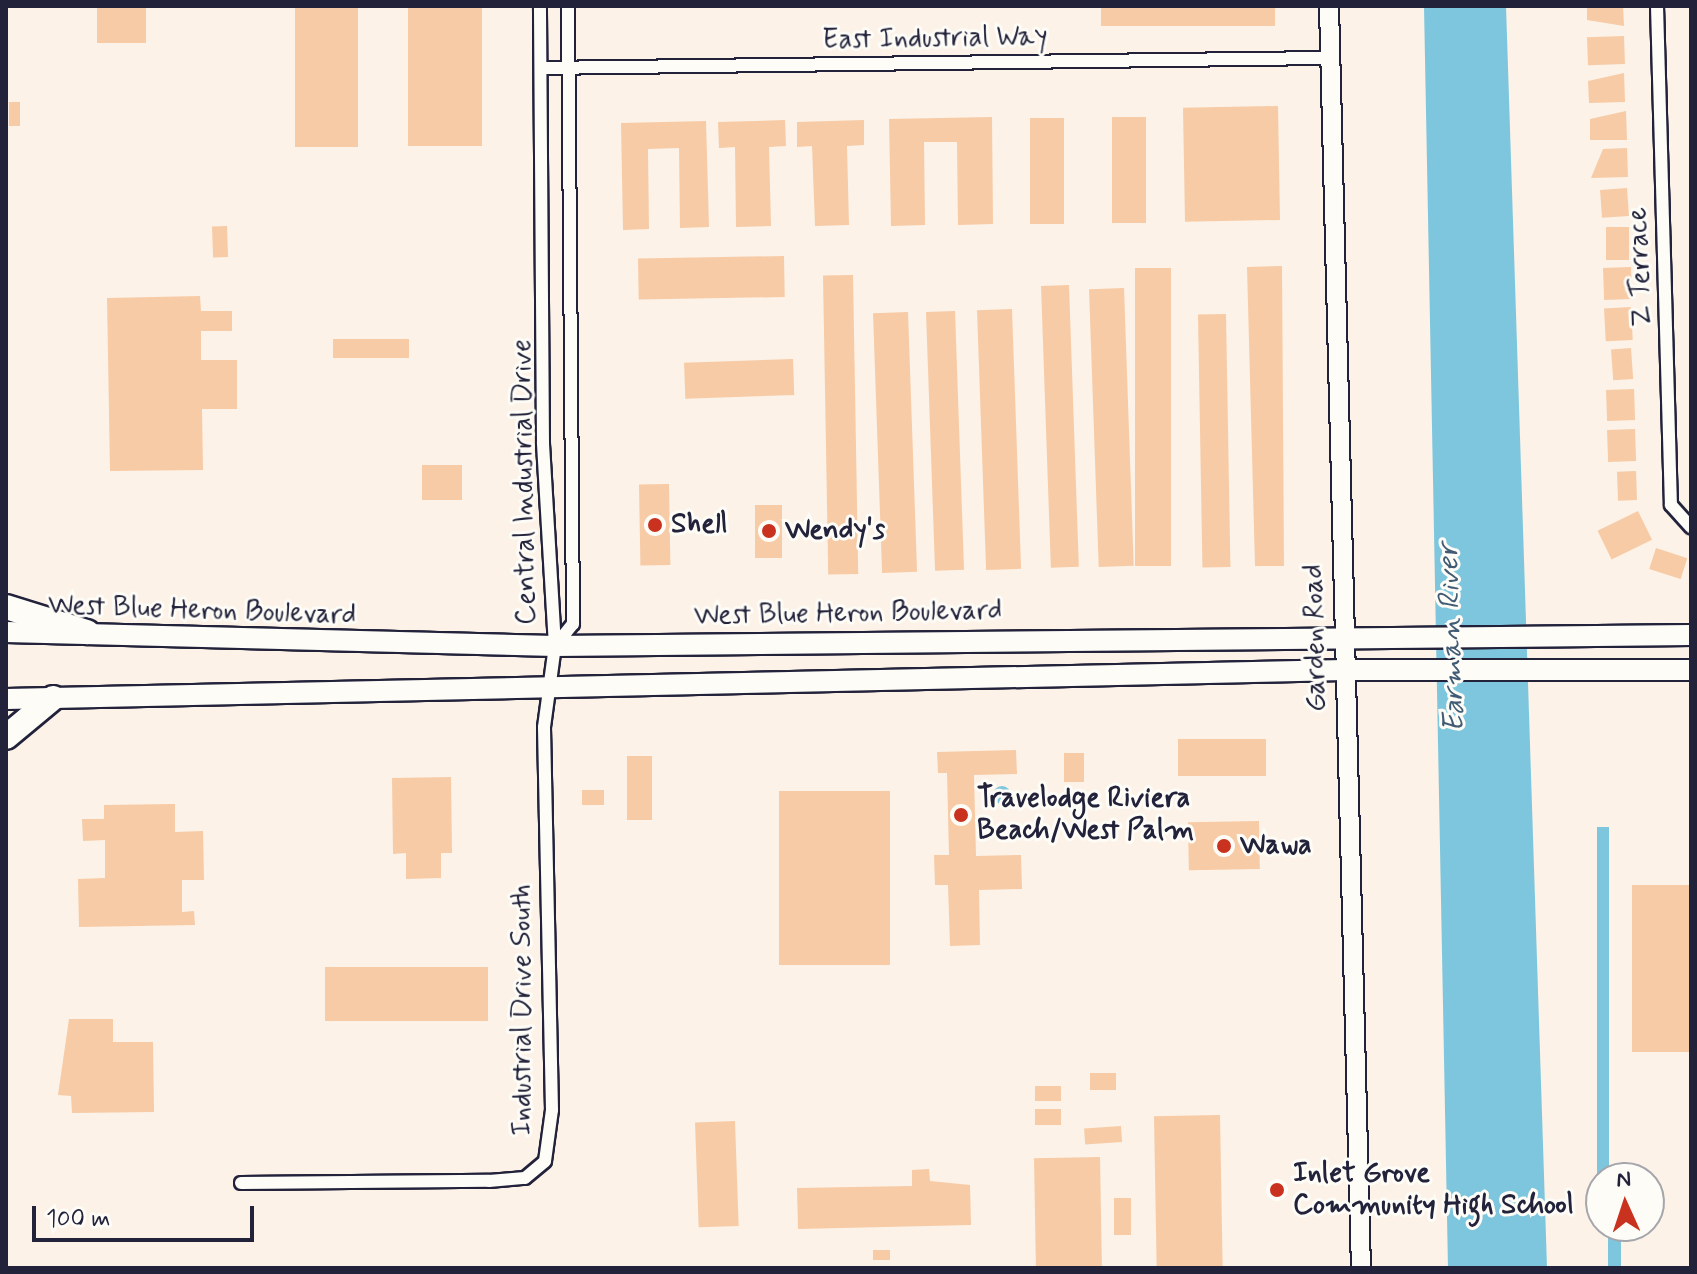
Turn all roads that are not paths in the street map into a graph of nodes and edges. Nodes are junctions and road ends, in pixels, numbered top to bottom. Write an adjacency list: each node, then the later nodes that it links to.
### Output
1 (540, 6): 7 (street, Central Industrial Drive)
2 (568, 6): 6 (street, Central Industrial Drive)
3 (1329, 6): 5 (street, Garden Road)
4 (1657, 6): 8 (street, Z Terrace)
5 (1330, 58): 6 (street, East Industrial Way); 13 (street, Garden Road)
6 (570, 67): 7 (street, East Industrial Way); 14 (street, Central Industrial Drive)
7 (541, 68): 14 (street, Central Industrial Drive)
8 (1687, 525)
9 (6, 607): 11 (highway)
10 (6, 632): 11 (main road, West Blue Heron Boulevard)
11 (87, 632): 14 (main road, West Blue Heron Boulevard)
12 (1691, 635): 13 (main road, West Blue Heron Boulevard)
13 (1344, 636): 14 (main road, West Blue Heron Boulevard); 15 (street, Garden Road)
14 (555, 646): 17 (street, Industrial Drive South)
15 (1344, 670): 16 (main road); 17 (main road); 22 (street, Garden Road)
16 (1691, 670)
17 (550, 684): 18 (main road); 21 (street, Industrial Drive South)
18 (53, 698): 19 (main road); 20 (highway)
19 (6, 699)
20 (6, 737)
21 (241, 1183)
22 (1361, 1268)

